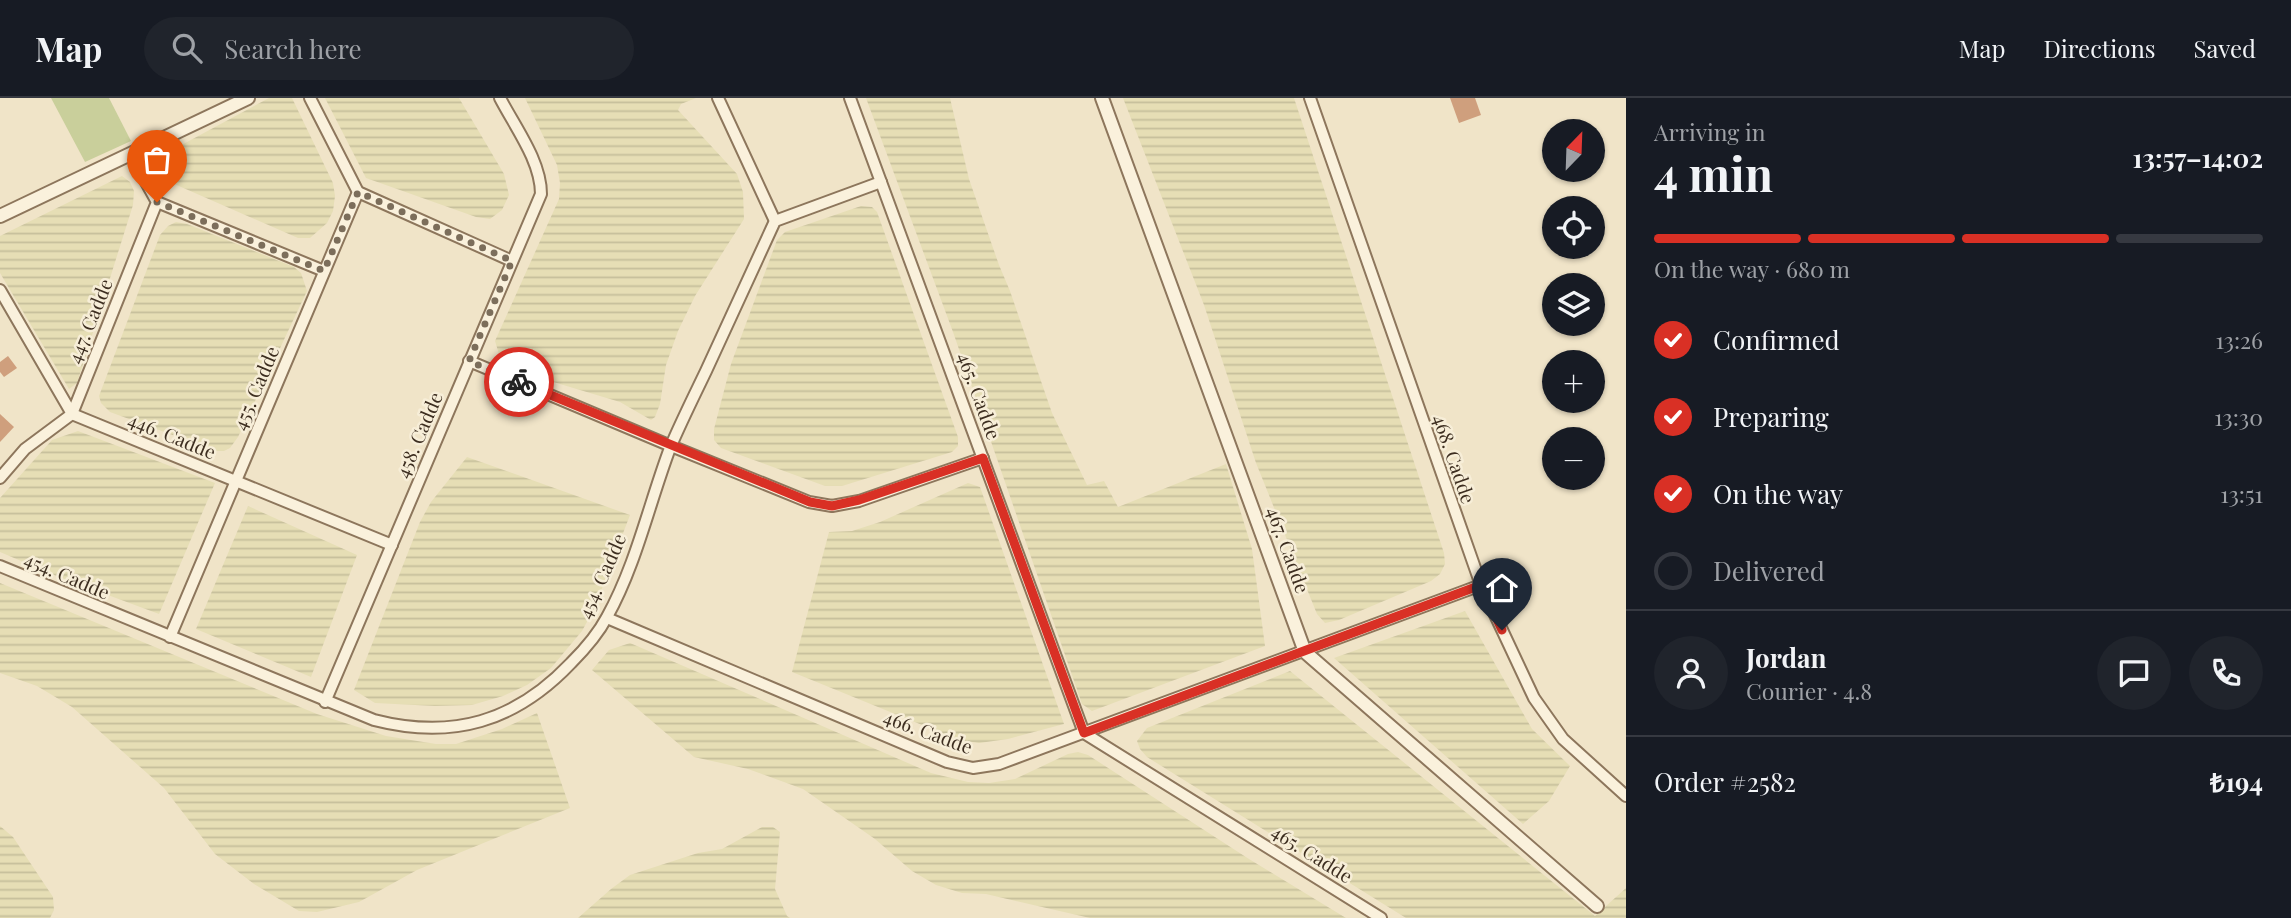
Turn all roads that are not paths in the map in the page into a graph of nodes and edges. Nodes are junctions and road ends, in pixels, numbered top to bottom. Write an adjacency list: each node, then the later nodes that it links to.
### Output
1 (248, 98): 8 (street)
2 (310, 98): 10 (street)
3 (500, 98): 14 (street, 458. Cadde)
4 (718, 98): 13 (street)
5 (850, 98): 9 (street, 465. Cadde)
6 (1102, 98): 28 (street, 467. Cadde)
7 (1310, 98): 25 (street, 468. Cadde)
8 (131, 155): 11 (street); 12 (street)
9 (881, 183): 13 (street); 20 (street, 465. Cadde)
10 (358, 192): 14 (street); 15 (street, 455. Cadde)
11 (157, 202): 15 (street); 18 (street, 447. Cadde)
12 (0, 216)
13 (775, 221): 19 (street, 454. Cadde)
14 (512, 261): 17 (street, 458. Cadde)
15 (324, 271): 22 (street, 455. Cadde)
16 (0, 290): 18 (street)
17 (469, 361): 19 (street); 23 (street, 458. Cadde)
18 (72, 414): 21 (street); 22 (street, 446. Cadde)
19 (671, 446): 20 (street); 26 (street, 454. Cadde)
20 (983, 458): 30 (street, 465. Cadde)
21 (0, 478)
22 (236, 481): 23 (street, 446. Cadde); 27 (street, 455. Cadde)
23 (392, 545): 29 (street, 458. Cadde)
24 (0, 566): 27 (street, 454. Cadde)
25 (1481, 585): 28 (street, 466. Cadde); 31 (street, 468. Cadde)
26 (607, 618): 29 (street, 454. Cadde); 30 (street, 466. Cadde)
27 (170, 637): 29 (street, 454. Cadde)
28 (1305, 652): 30 (street, 466. Cadde); 32 (street, 467. Cadde)
29 (325, 702)
30 (1084, 733): 33 (street, 465. Cadde)
31 (1626, 796)
32 (1597, 906)
33 (1381, 918)

